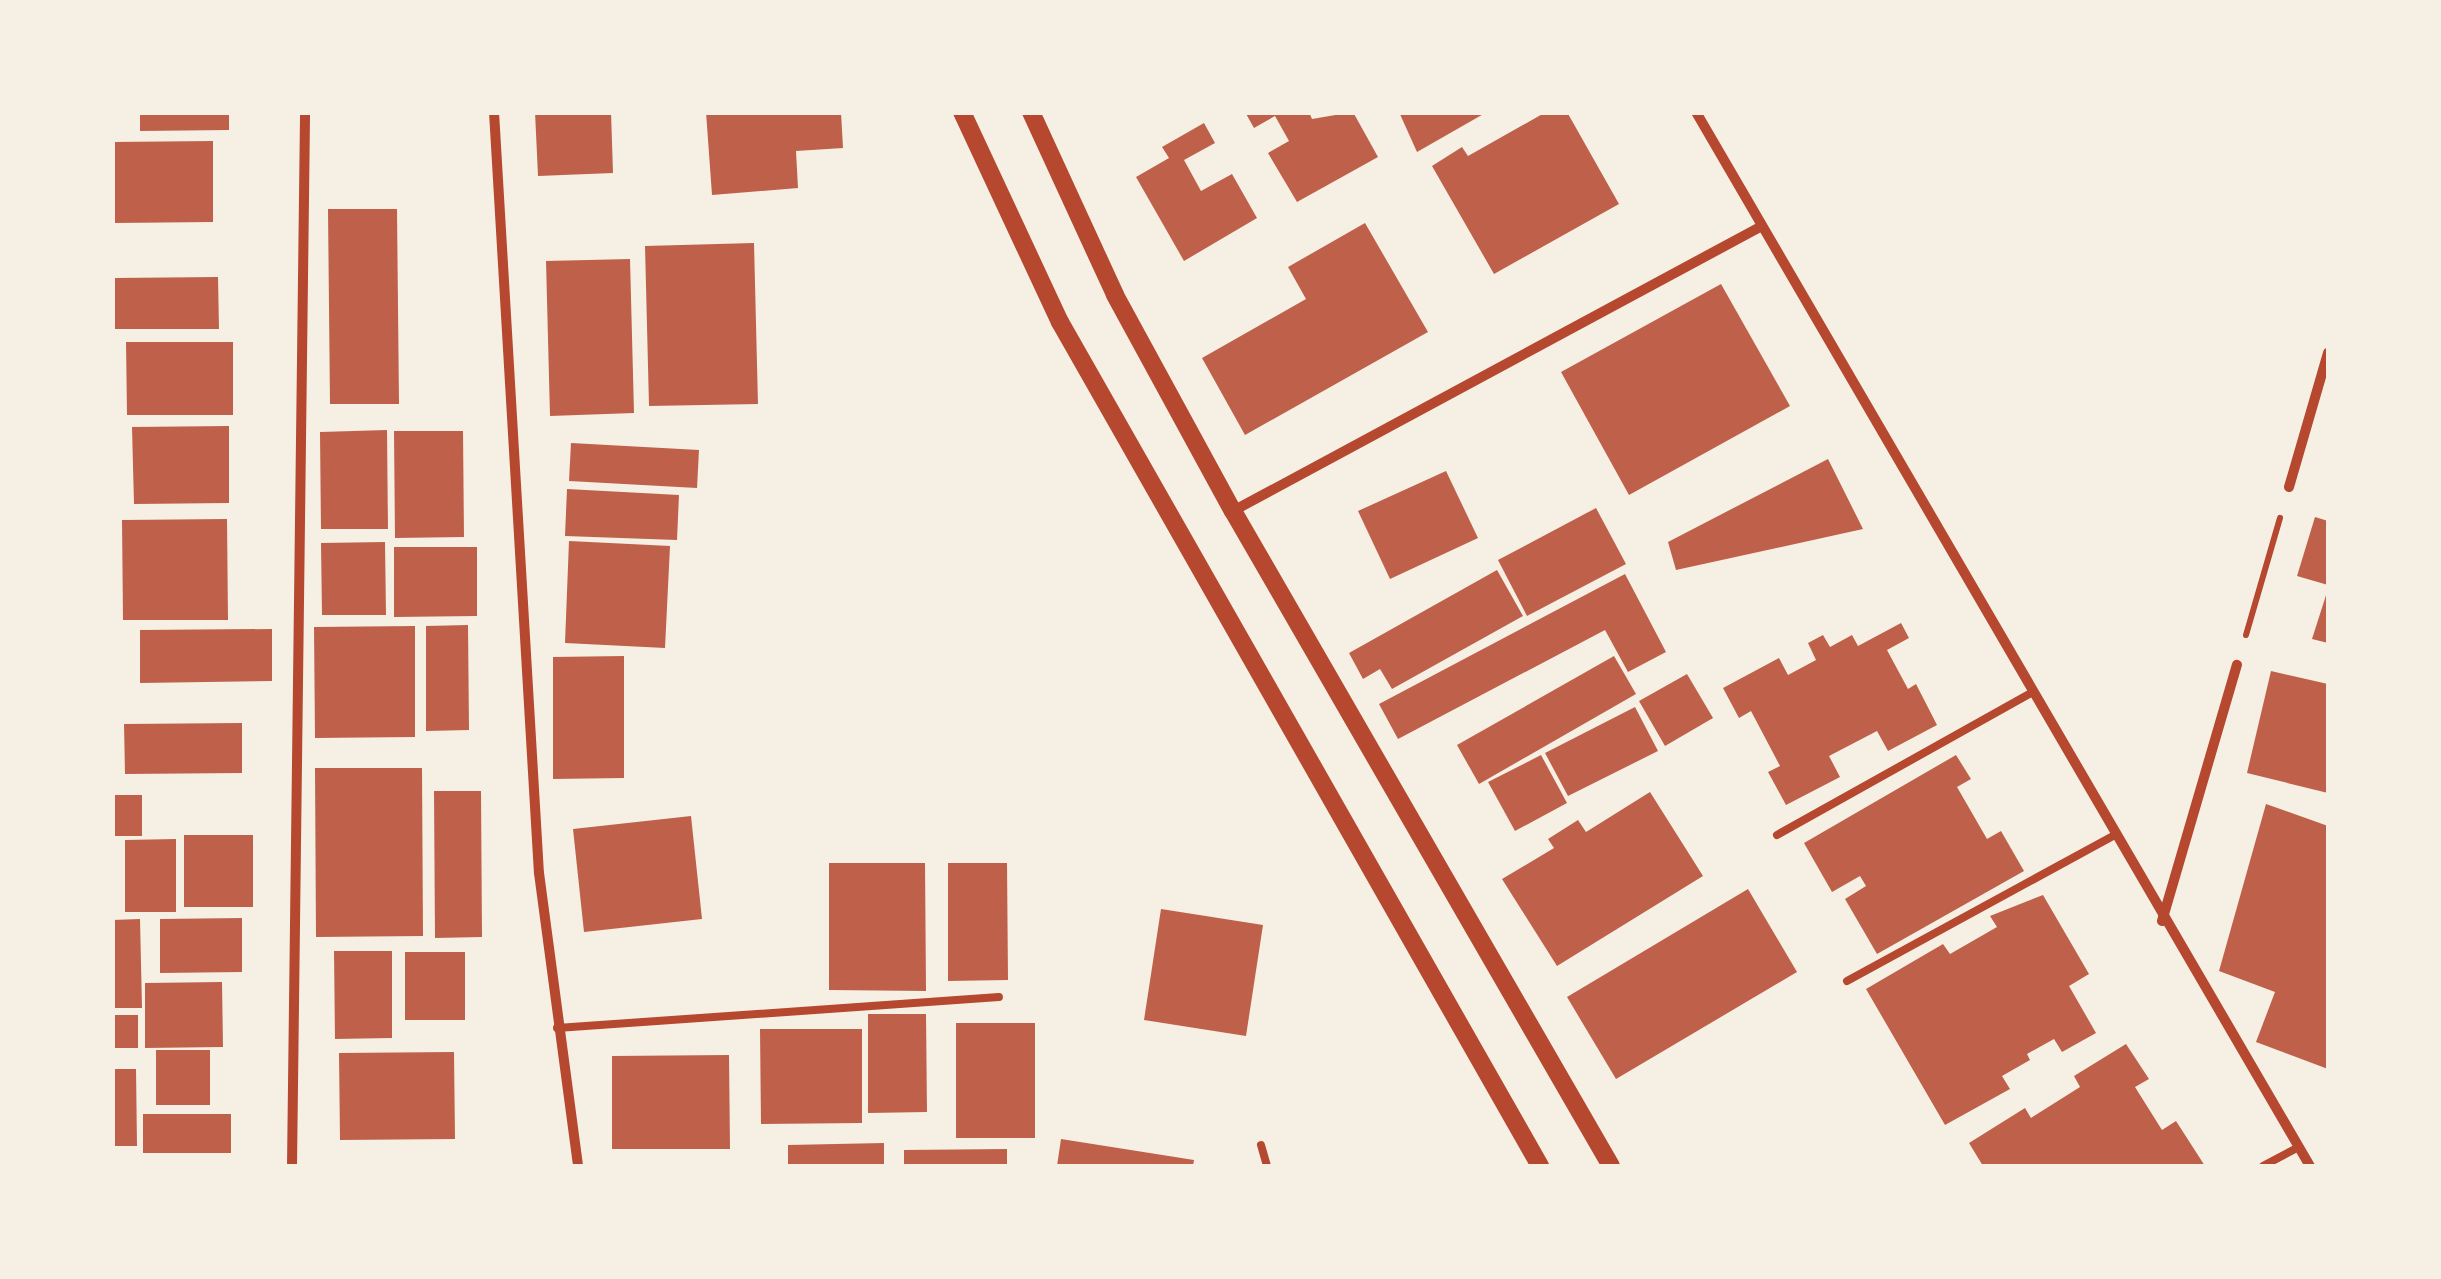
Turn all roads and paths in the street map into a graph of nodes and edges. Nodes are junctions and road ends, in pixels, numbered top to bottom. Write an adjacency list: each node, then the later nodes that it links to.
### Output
1 (305, 112): 20 (street)
2 (494, 112): 17 (street)
3 (962, 112): 23 (street)
4 (1030, 112): 9 (street)
5 (1696, 112): 6 (street)
6 (1760, 227): 9 (street); 11 (street)
7 (2328, 354): 8 (street)
8 (2289, 487): 10 (path)
9 (1233, 511): 24 (street)
10 (2238, 666): 14 (street)
11 (2031, 694): 12 (lane); 13 (street)
12 (1778, 835)
13 (2113, 836): 14 (street); 15 (lane)
14 (2162, 921): 19 (street)
15 (1847, 981)
16 (1000, 997): 17 (lane)
17 (556, 1028): 21 (street)
18 (1261, 1145): 22 (lane)
19 (2298, 1147): 25 (lane); 26 (street)
20 (292, 1166)
21 (578, 1166)
22 (1267, 1166)
23 (1540, 1166)
24 (1611, 1166)
25 (2264, 1166)
26 (2310, 1166)

